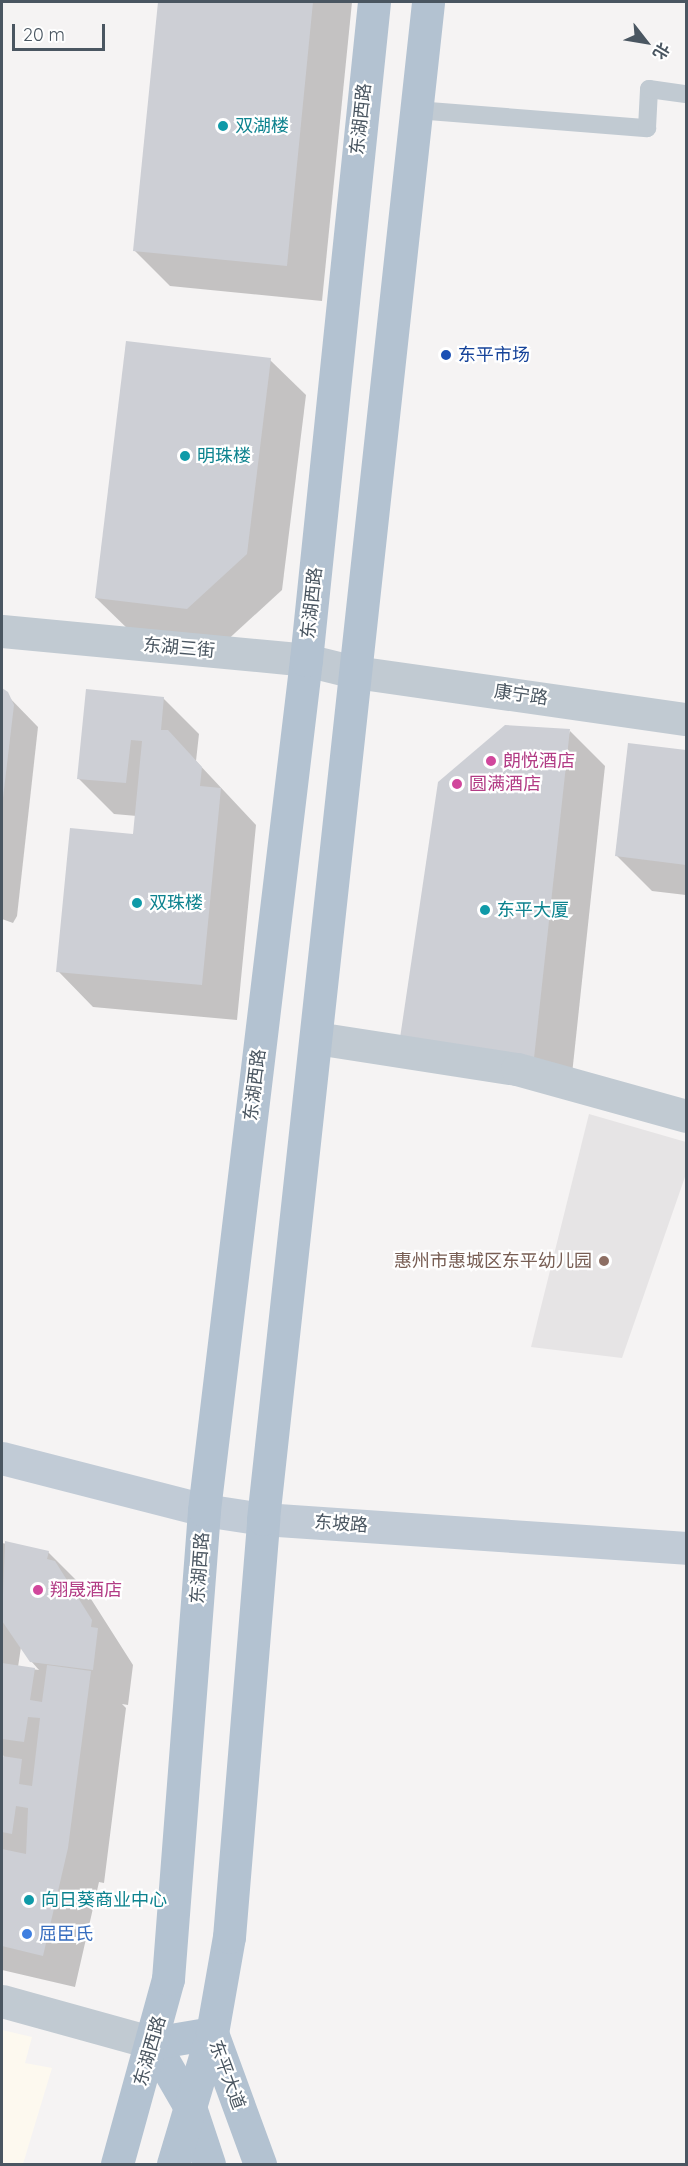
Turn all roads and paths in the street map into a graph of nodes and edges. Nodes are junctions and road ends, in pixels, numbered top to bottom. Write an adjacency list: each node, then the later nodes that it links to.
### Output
1 (374, 2): 6 (main road, 东湖西路)
2 (428, 2): 4 (main road)
3 (687, 94): 4 (lane)
4 (416, 110): 7 (main road)
5 (2, 631): 6 (street, 东湖三街)
6 (306, 660): 7 (street, 东湖三街); 12 (main road, 东湖西路)
7 (355, 672): 8 (street, 康宁路); 9 (main road)
8 (687, 719)
9 (316, 1038): 10 (street); 13 (main road)
10 (687, 1116)
11 (2, 1458): 12 (street, 东坡路)
12 (204, 1510): 13 (street, 东坡路); 17 (main road, 东湖西路)
13 (263, 1519): 14 (street, 东坡路); 16 (main road)
14 (687, 1548)
15 (2, 2001): 17 (street)
16 (212, 2033): 17 (main road, 东平大道); 18 (main road); 22 (main road, 东平大道)
17 (153, 2043): 18 (main road); 19 (main road, 东湖西路)
18 (190, 2107): 20 (main road); 21 (main road)
19 (117, 2164)
20 (173, 2164)
21 (209, 2164)
22 (260, 2164)

